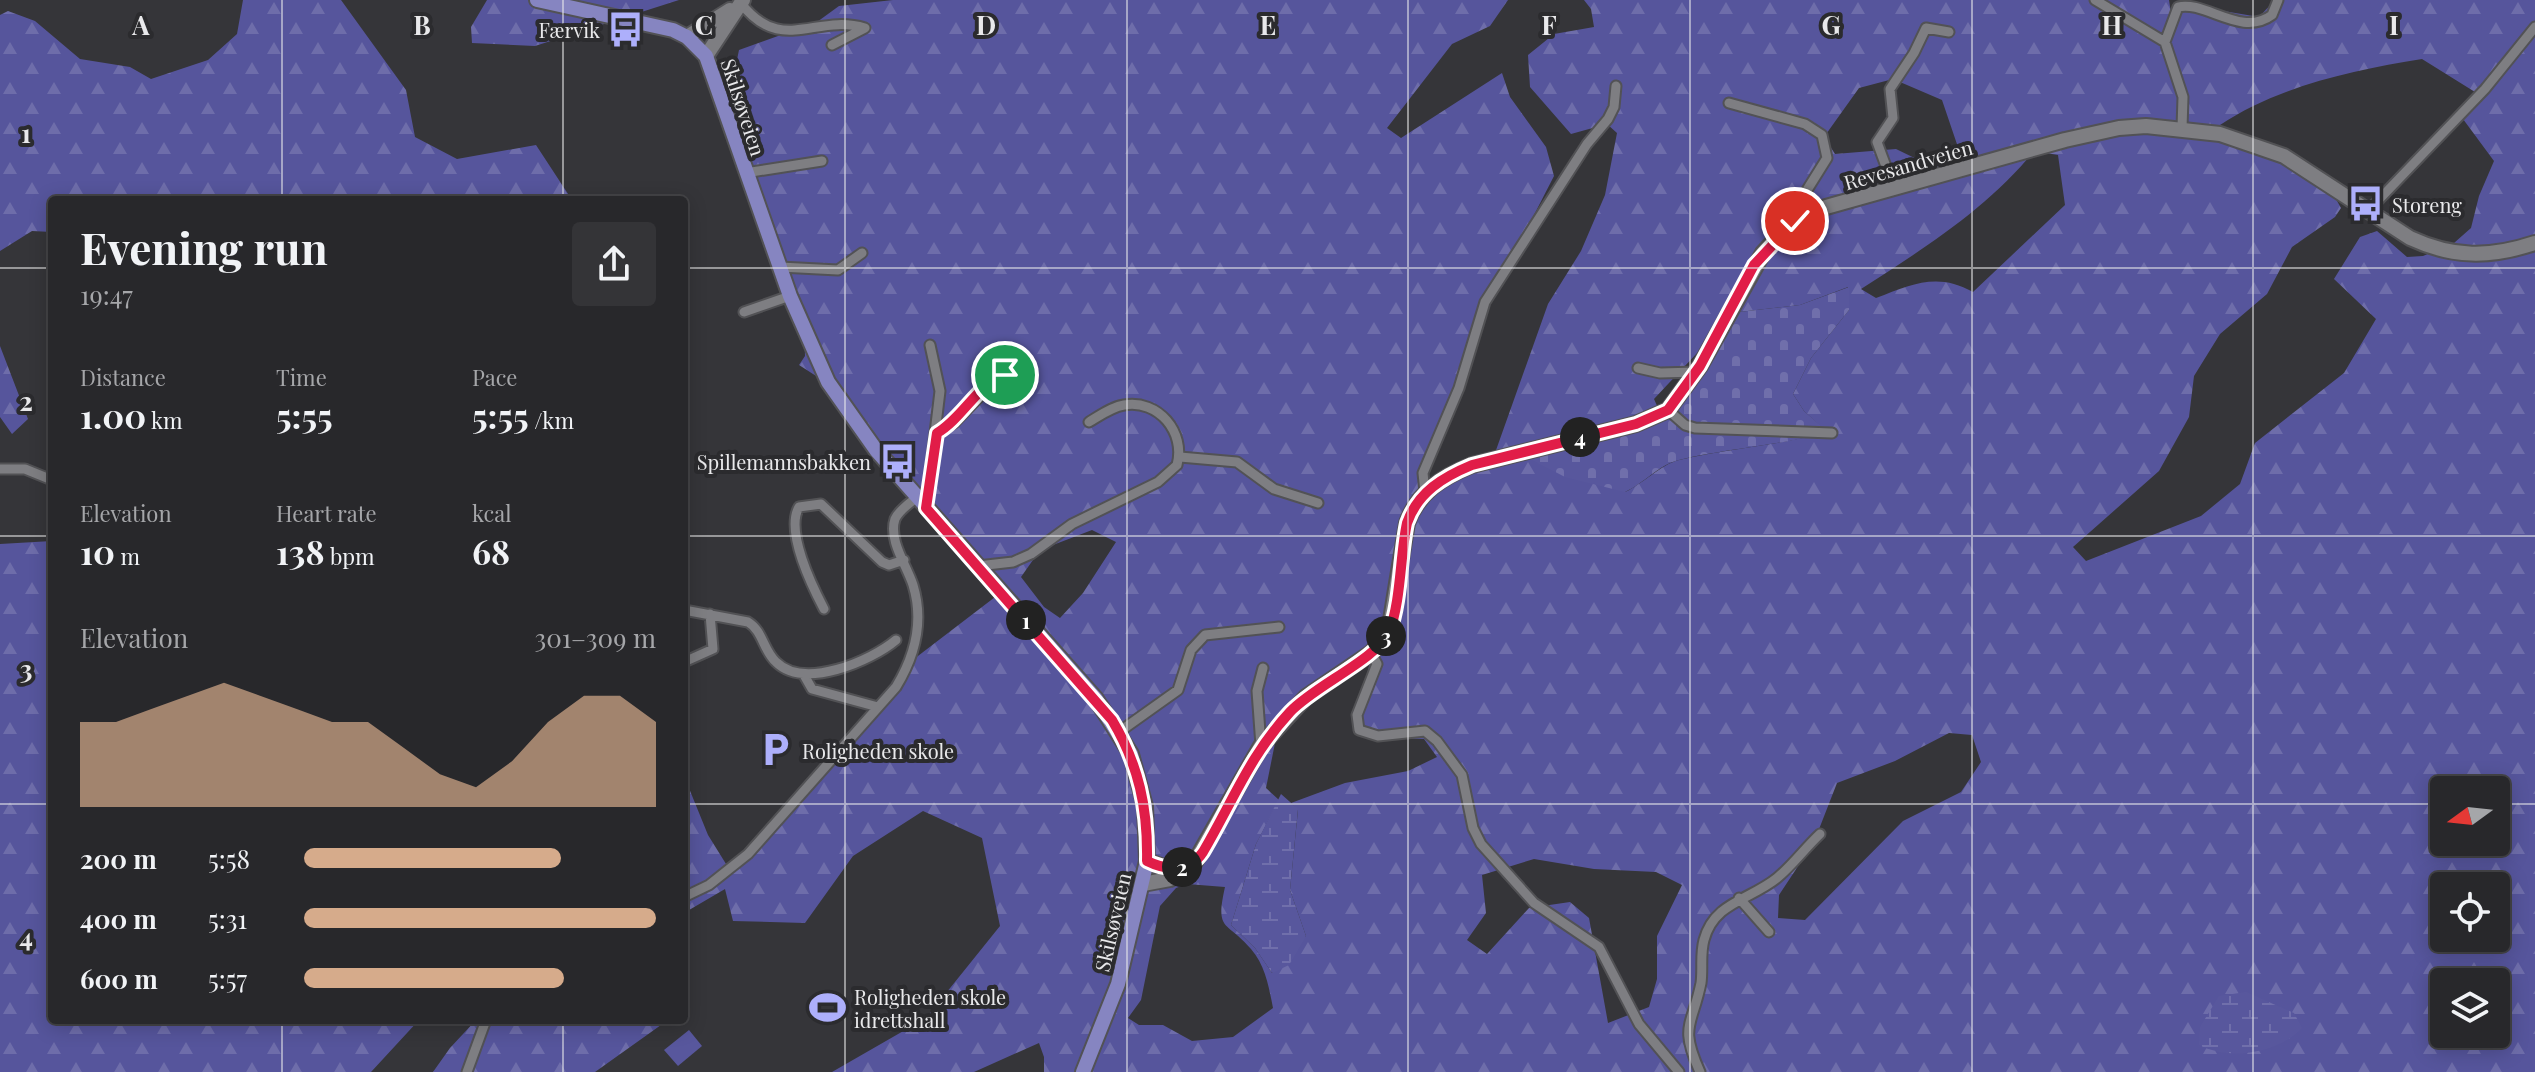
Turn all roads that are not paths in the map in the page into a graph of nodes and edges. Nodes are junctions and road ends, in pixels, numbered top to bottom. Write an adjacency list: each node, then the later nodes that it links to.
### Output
1 (537, 0): 7 (main road, Skilsøveien)
2 (2095, 0): 8 (street)
3 (2278, 0): 8 (street)
4 (739, 3): 7 (main road); 9 (street); 10 (main road)
5 (2535, 27): 17 (street)
6 (1949, 32): 16 (street)
7 (692, 34): 10 (main road, Skilsøveien)
8 (2165, 42): 13 (street)
9 (832, 45)
10 (709, 51): 15 (main road, Skilsøveien)
11 (1616, 86): 35 (street)
12 (1729, 103): 18 (street)
13 (2182, 128): 16 (main road, Revesandveien); 17 (main road, Revesandveien)
14 (822, 161): 15 (street)
15 (745, 173): 21 (main road, Skilsøveien)
16 (1894, 188): 18 (main road, Revesandveien)
17 (2369, 210): 19 (main road, Revesandveien)
18 (1795, 221): 26 (main road, Revesandveien)
19 (2535, 243)
20 (862, 253): 21 (street)
21 (780, 267): 22 (main road, Skilsøveien)
22 (790, 296): 23 (street); 36 (main road, Skilsøveien)
23 (744, 312)
24 (930, 345): 30 (street)
25 (1638, 368): 26 (street)
26 (1696, 372): 28 (main road, Revesandveien)
27 (1021, 383): 30 (street)
28 (1668, 410): 31 (street); 35 (main road)
29 (1089, 422): 32 (street)
30 (937, 433): 36 (street)
31 (1832, 433)
32 (1180, 457): 37 (street); 39 (street)
33 (0, 469): 34 (street)
34 (48, 478)
35 (1425, 492): 45 (main road)
36 (922, 503): 38 (street); 39 (main road, Skilsøveien)
37 (1318, 503)
38 (904, 560): 40 (street); 49 (street)
39 (978, 566): 50 (main road, Skilsøveien)
40 (824, 609)
41 (688, 611): 42 (street)
42 (710, 614): 46 (street); 48 (street)
43 (1279, 627): 50 (street)
44 (896, 640): 48 (street)
45 (1371, 653): 51 (main road); 62 (street)
46 (688, 660)
47 (1263, 668): 51 (street)
48 (804, 675): 49 (street)
49 (878, 707): 56 (street)
50 (1119, 732): 53 (main road, Skilsøveien)
51 (1261, 746): 54 (main road)
52 (1820, 834): 57 (street)
53 (1147, 861): 54 (main road); 55 (main road, Skilsøveien)
54 (1196, 863): 55 (main road)
55 (1143, 884): 61 (main road, Skilsøveien)
56 (688, 895)
57 (1739, 898): 58 (street); 63 (street)
58 (1769, 932)
59 (485, 1024): 60 (street)
60 (467, 1072)
61 (1083, 1072)
62 (1679, 1072)
63 (1700, 1072)

